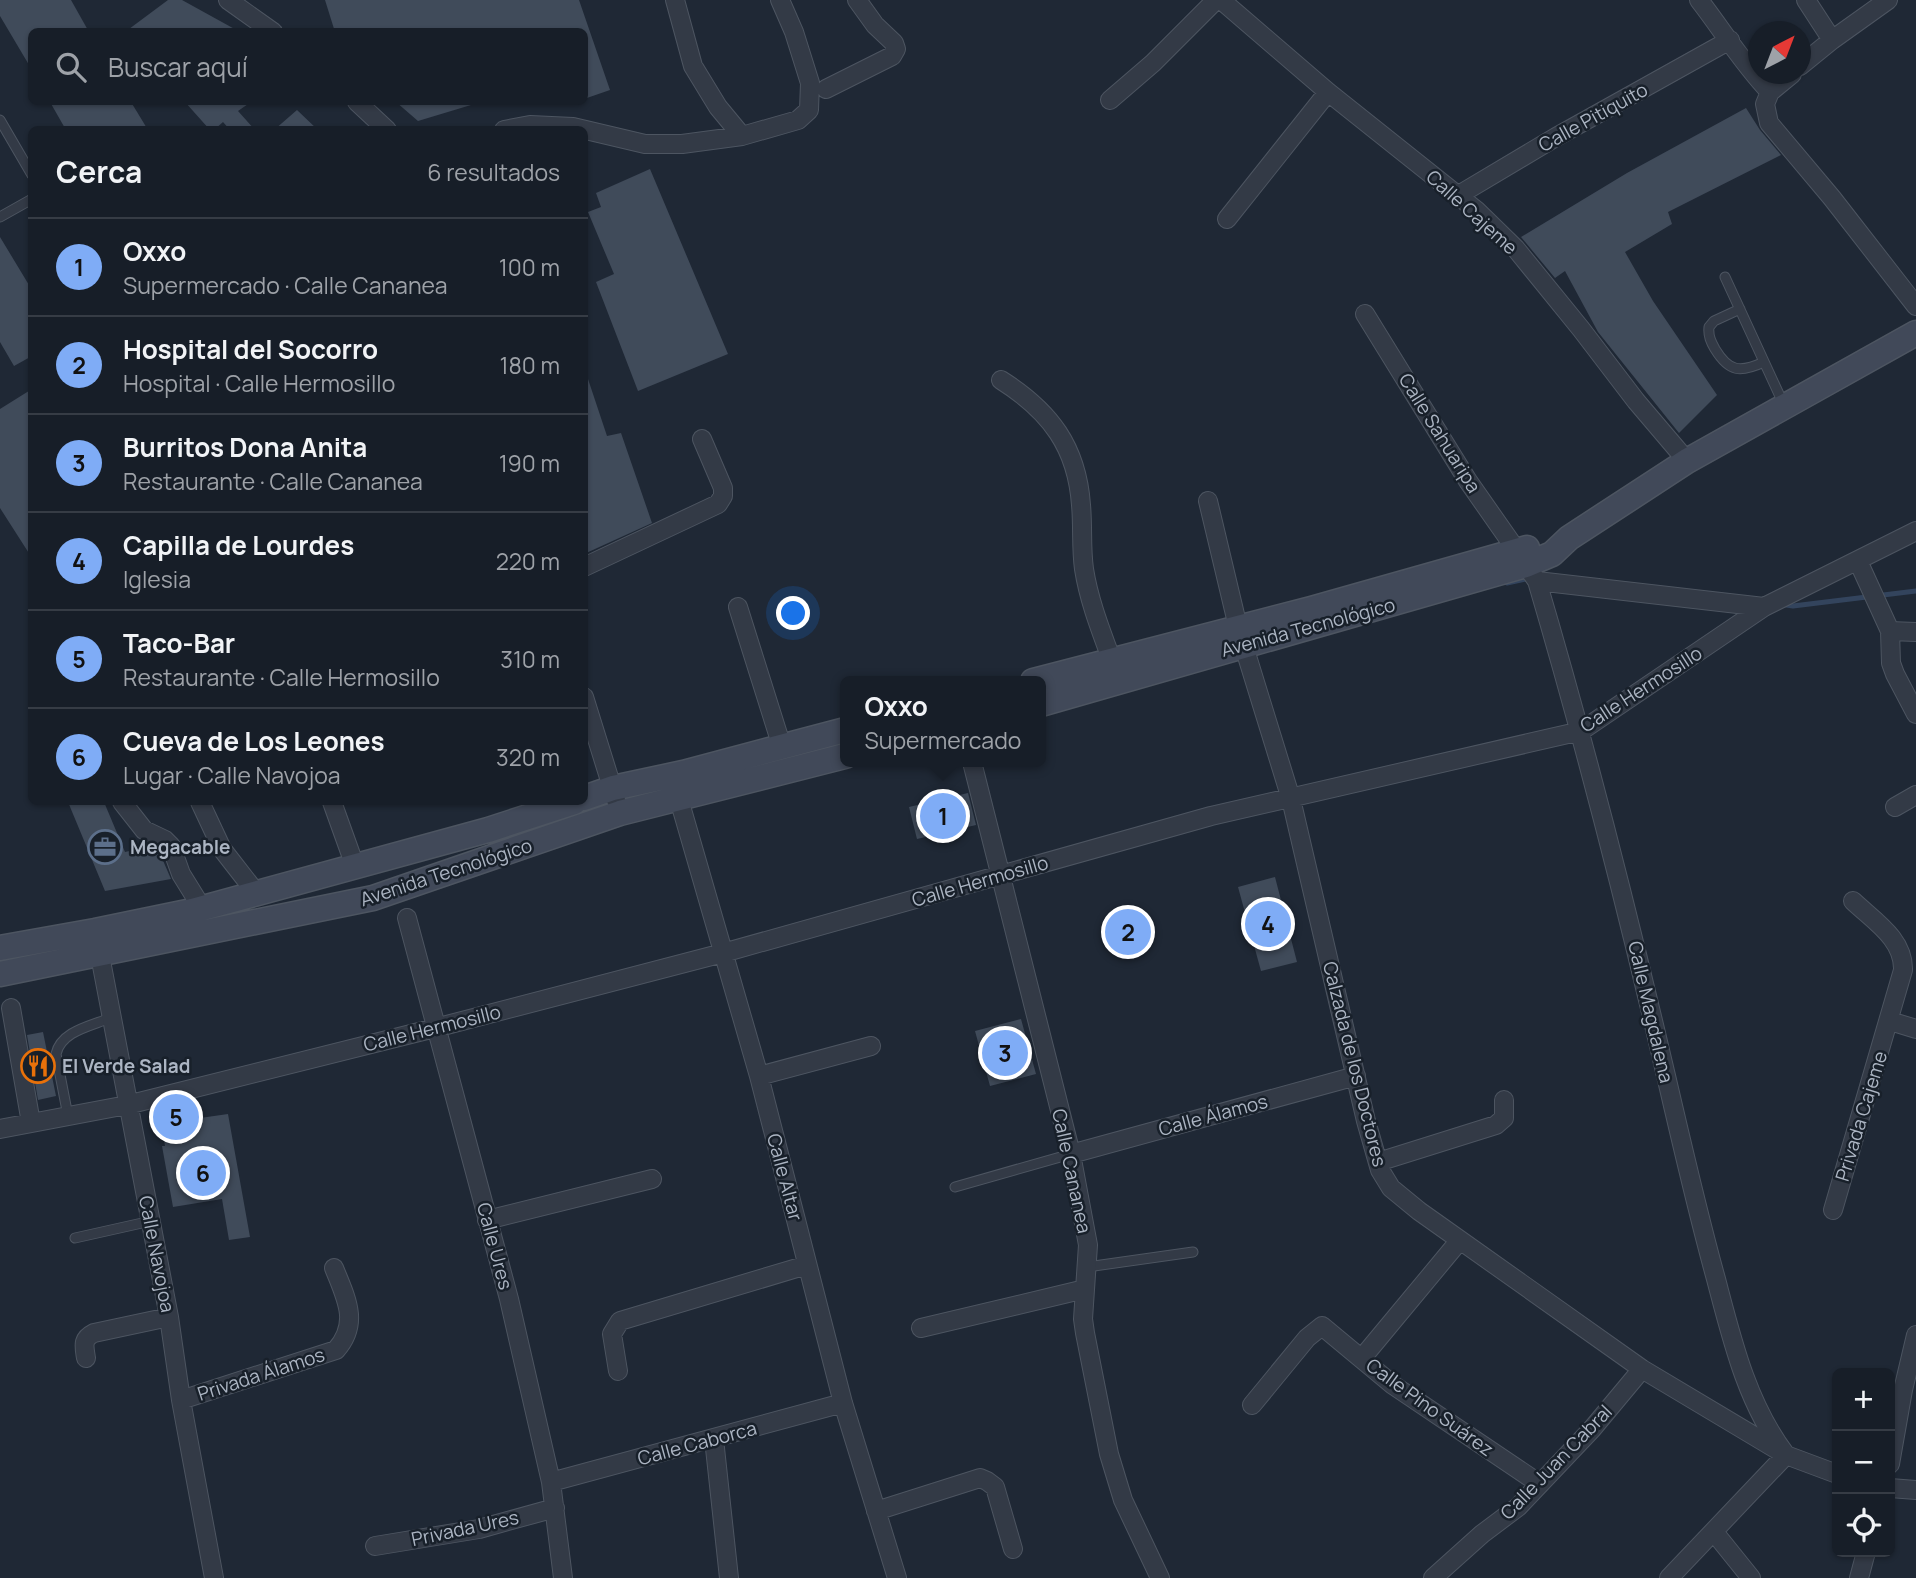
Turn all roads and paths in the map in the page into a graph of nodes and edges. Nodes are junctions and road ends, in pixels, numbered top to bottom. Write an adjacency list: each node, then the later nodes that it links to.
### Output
1 (228, 0): 9 (street)
2 (675, 0): 24 (street)
3 (780, 0): 24 (street)
4 (857, 0): 14 (street)
5 (1218, 0): 15 (street, Calle Cajeme); 17 (street)
6 (1699, 0): 10 (street)
7 (1806, 0): 11 (street)
8 (1888, 0): 11 (street)
9 (266, 28)
10 (1730, 40): 16 (street); 26 (street, Calle Pitiquito)
11 (1832, 40): 12 (street)
12 (1811, 58)
13 (1780, 84): 16 (street)
14 (826, 89)
15 (1328, 92): 26 (street, Calle Cajeme); 29 (street)
16 (1770, 92): 31 (street)
17 (1110, 100)
18 (360, 105): 20 (street)
19 (0, 120): 25 (lane)
20 (383, 126)
21 (525, 126): 22 (street)
22 (552, 126)
23 (588, 131): 24 (street)
24 (742, 136)
25 (28, 168)
26 (1457, 196): 39 (street, Calle Cajeme)
27 (28, 201): 28 (lane)
28 (0, 216)
29 (1227, 219)
30 (1725, 277): 32 (lane)
31 (1916, 306)
32 (1740, 309): 35 (lane); 35 (lane)
33 (1365, 314): 44 (street, Calle Sahuaripa)
34 (1916, 333): 37 (main road, Avenida Tecnológico)
35 (1764, 362): 37 (lane)
36 (1001, 380): 50 (street)
37 (1785, 406): 39 (main road, Avenida Tecnológico)
38 (702, 439): 43 (street)
39 (1687, 461): 44 (main road, Avenida Tecnológico)
40 (1208, 502): 49 (street, Calzada de los Doctores)
41 (1916, 531): 42 (street, Calle Hermosillo)
42 (1858, 561): 46 (street, Calle Hermosillo); 47 (street)
43 (588, 565)
44 (1517, 565): 46 (street); 49 (main road, Avenida Tecnológico); 56 (street, Calle Magdalena)
45 (738, 607): 57 (street)
46 (1764, 607): 56 (street, Calle Hermosillo)
47 (1890, 631): 48 (street); 54 (street)
48 (1916, 632)
49 (1241, 636): 50 (main road, Avenida Tecnológico); 52 (main road, Avenida Tecnológico); 64 (street, Calzada de los Doctores)
50 (1112, 661): 51 (main road, Avenida Tecnológico)
51 (1046, 678)
52 (1046, 702)
53 (588, 710): 61 (street)
54 (1916, 714)
55 (840, 731): 57 (main road, Avenida Tecnológico)
56 (1581, 731): 64 (street, Calle Hermosillo); 119 (street, Calle Magdalena)
57 (782, 747): 60 (main road, Avenida Tecnológico)
58 (840, 757): 60 (main road, Avenida Tecnológico)
59 (973, 767): 72 (street, Calle Cananea)
60 (676, 787): 61 (main road, Avenida Tecnológico); 70 (main road, Avenida Tecnológico); 78 (street, Calle Altar)
61 (613, 788): 63 (main road, Avenida Tecnológico); 70 (street)
62 (1916, 795): 69 (street)
63 (588, 797)
64 (1291, 799): 72 (street, Calle Hermosillo); 87 (street, Calzada de los Doctores)
65 (124, 805): 75 (street)
66 (201, 805): 73 (street)
67 (333, 805): 71 (street)
68 (565, 805): 71 (main road, Avenida Tecnológico)
69 (1895, 807)
70 (620, 813): 77 (main road, Avenida Tecnológico)
71 (355, 866): 73 (main road, Avenida Tecnológico)
72 (1001, 874): 78 (street, Calle Hermosillo); 93 (street, Calle Cananea)
73 (257, 894): 75 (main road, Avenida Tecnológico)
74 (1853, 901): 82 (street, Privada Cajeme)
75 (202, 908): 77 (main road, Avenida Tecnológico)
76 (407, 918): 83 (street, Calle Ures)
77 (97, 943): 79 (main road, Avenida Tecnológico); 81 (street, Calle Navojoa)
78 (723, 953): 83 (street, Calle Hermosillo); 86 (street, Calle Altar)
79 (2, 961)
80 (11, 1008): 91 (street)
81 (110, 1018): 89 (street, Calle Navojoa); 90 (lane)
82 (1890, 1021): 84 (street); 97 (street, Privada Cajeme)
83 (435, 1028): 89 (street, Calle Hermosillo); 98 (street, Calle Ures)
84 (1916, 1029)
85 (871, 1046): 86 (street)
86 (759, 1076): 103 (street, Calle Altar)
87 (1356, 1076): 93 (street, Calle Álamos); 94 (street, Calzada de los Doctores)
88 (1504, 1101): 94 (street)
89 (127, 1105): 90 (street, Calle Hermosillo); 99 (street, Calle Navojoa)
90 (68, 1116): 91 (street, Calle Hermosillo)
91 (31, 1123): 92 (street, Calle Hermosillo)
92 (0, 1129)
93 (1071, 1154): 96 (lane); 104 (street, Calle Cananea)
94 (1378, 1162): 101 (street, Calzada de los Doctores)
95 (652, 1179): 98 (street)
96 (955, 1187)
97 (1833, 1210)
98 (487, 1220): 121 (street, Calle Ures)
99 (151, 1221): 100 (lane); 107 (street, Calle Navojoa)
100 (75, 1238)
101 (1460, 1240): 111 (street); 112 (street, Calzada de los Doctores)
102 (1193, 1252): 104 (lane)
103 (807, 1265): 113 (street); 115 (street, Calle Altar)
104 (1087, 1266): 106 (street, Calle Cananea)
105 (334, 1268): 114 (street, Privada Álamos)
106 (1085, 1289): 108 (street); 135 (street, Calle Cananea)
107 (169, 1317): 110 (street); 114 (street, Calle Navojoa)
108 (921, 1328)
109 (1916, 1335): 117 (street)
110 (86, 1358)
111 (1362, 1358): 116 (street, Calle Pino Suárez); 122 (street, Calle Pino Suárez)
112 (1642, 1369): 119 (street, Calzada de los Doctores); 122 (street, Calle Juan Cabral)
113 (618, 1371)
114 (181, 1400): 131 (street, Calle Navojoa)
115 (843, 1403): 118 (street, Calle Caborca); 126 (street, Calle Altar)
116 (1252, 1405)
117 (1895, 1436)
118 (714, 1439): 121 (street, Calle Caborca); 133 (street)
119 (1786, 1455): 120 (street, Calzada de los Doctores); 127 (street)
120 (1832, 1472)
121 (551, 1482): 125 (street, Calle Ures)
122 (1540, 1484): 136 (street, Calle Juan Cabral)
123 (1895, 1488): 124 (street)
124 (1916, 1490)
125 (555, 1508): 128 (street, Privada Ures); 132 (street, Calle Ures)
126 (876, 1511): 129 (street); 134 (street, Calle Altar)
127 (1713, 1532): 137 (street); 138 (street)
128 (374, 1546)
129 (1013, 1549)
130 (1865, 1557): 139 (street)
131 (214, 1578)
132 (564, 1578)
133 (729, 1578)
134 (897, 1578)
135 (1160, 1578)
136 (1433, 1578)
137 (1670, 1578)
138 (1751, 1578)
139 (1859, 1578)

